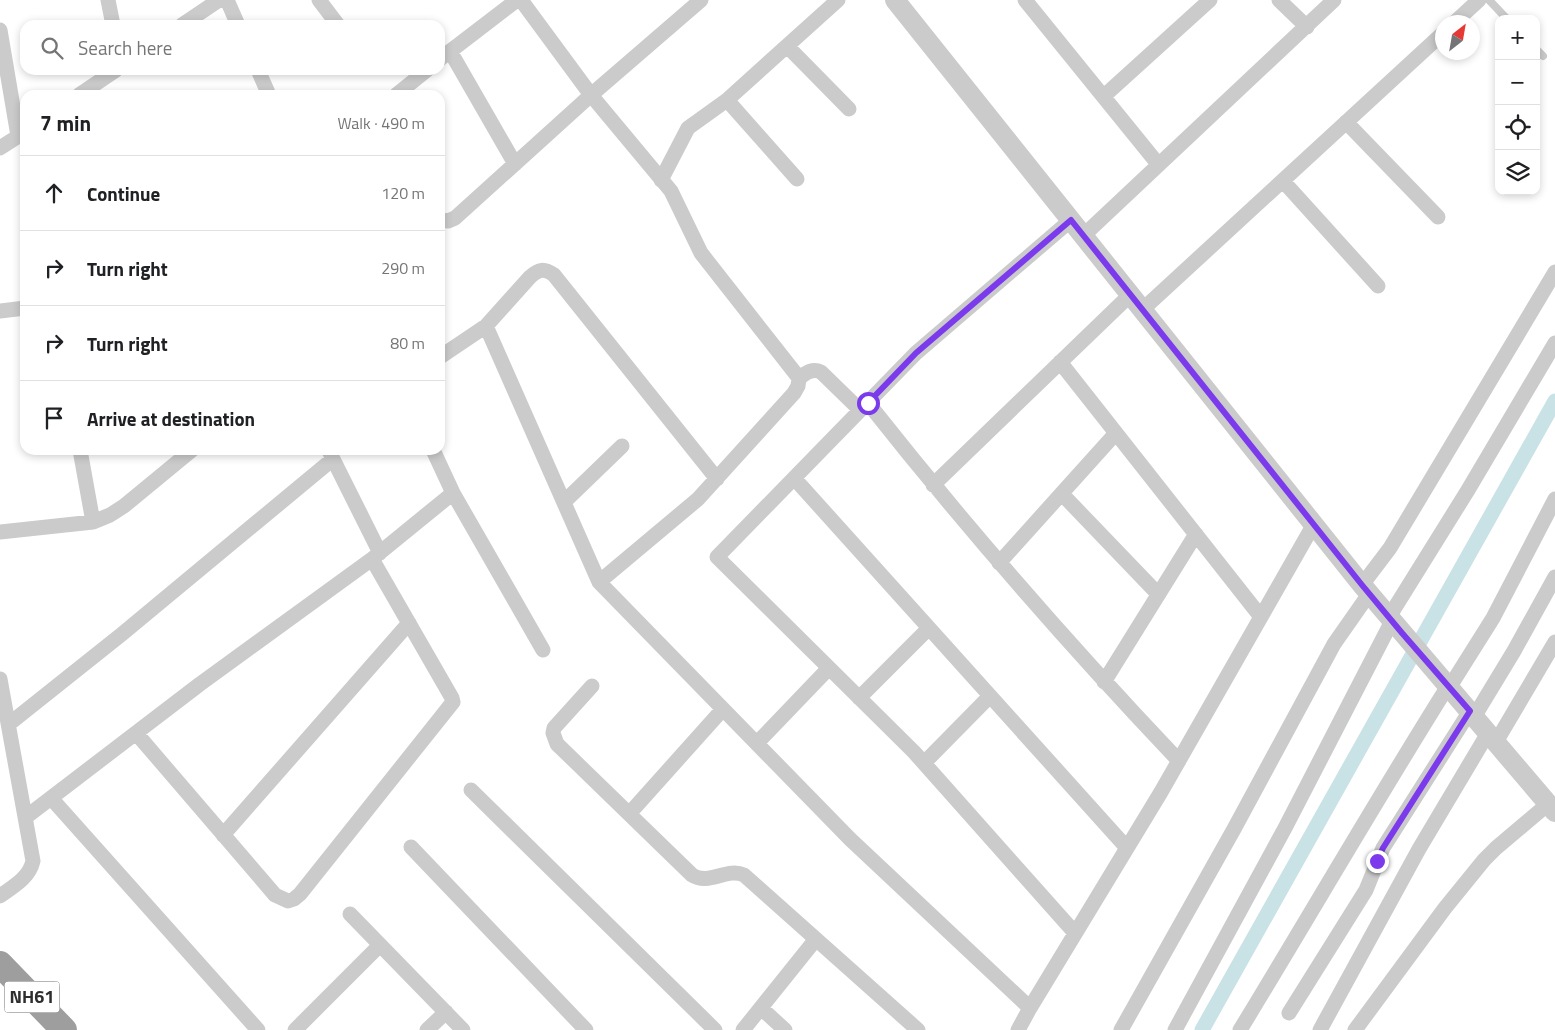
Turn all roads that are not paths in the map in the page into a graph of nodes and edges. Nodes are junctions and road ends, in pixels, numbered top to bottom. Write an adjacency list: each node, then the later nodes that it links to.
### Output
1 (108, 0): 18 (street)
2 (219, 0): 19 (street)
3 (227, 0): 20 (street)
4 (319, 0): 21 (street)
5 (517, 0): 27 (street)
6 (521, 0): 35 (street)
7 (701, 0): 35 (street)
8 (838, 0): 25 (street)
9 (895, 0): 50 (street)
10 (1025, 0): 36 (street)
11 (1210, 0): 36 (street)
12 (1279, 0): 22 (street)
13 (1334, 0): 22 (street)
14 (1479, 0): 16 (street)
15 (1489, 0): 17 (lane)
16 (1463, 15)
17 (1503, 15)
18 (112, 20)
19 (189, 20)
20 (236, 20)
21 (334, 20)
22 (1307, 27): 44 (street)
23 (0, 30): 40 (street)
24 (1435, 40): 39 (street)
25 (787, 46): 37 (street); 38 (street)
26 (1540, 53): 28 (lane)
27 (445, 55): 43 (street)
28 (1543, 56)
29 (109, 75): 32 (street)
30 (260, 75): 33 (street)
31 (421, 75): 34 (street)
32 (86, 90)
33 (268, 90)
34 (402, 90)
35 (591, 95): 43 (street); 46 (street)
36 (1104, 96): 44 (street)
37 (727, 100): 45 (street); 46 (street)
38 (849, 109)
39 (1346, 122): 47 (street); 48 (street)
40 (20, 129)
41 (20, 135): 42 (street)
42 (0, 148)
43 (515, 164): 49 (street)
44 (1158, 164): 50 (street)
45 (797, 179)
46 (662, 180): 60 (street)
47 (1283, 181): 52 (street); 53 (street)
48 (1438, 217)
49 (445, 221)
50 (1077, 228): 53 (street); 61 (street)
51 (1555, 272): 83 (street)
52 (1378, 286)
53 (1136, 302): 59 (street); 76 (street)
54 (20, 309): 55 (street)
55 (0, 311)
56 (486, 326): 58 (street); 69 (street); 74 (street)
57 (1555, 343): 87 (street)
58 (445, 354)
59 (1060, 362): 62 (street); 70 (street)
60 (799, 378): 61 (street); 69 (street)
61 (864, 406): 68 (street); 70 (street)
62 (1116, 433): 72 (street); 78 (street)
63 (622, 446): 74 (street)
64 (81, 455): 75 (street)
65 (186, 455): 75 (street)
66 (331, 455): 79 (street); 100 (street)
67 (435, 455): 71 (street)
68 (794, 478): 88 (street); 91 (street)
69 (716, 479): 82 (street)
70 (933, 485): 80 (street)
71 (453, 493): 79 (street); 90 (street)
72 (1062, 494): 80 (street); 84 (street)
73 (1555, 499): 95 (street)
74 (564, 502): 82 (street)
75 (93, 522): 77 (street)
76 (1314, 524): 83 (street); 85 (street)
77 (0, 532)
78 (1196, 534): 84 (street); 85 (street)
79 (376, 556): 86 (street); 101 (street)
80 (999, 563): 93 (street)
81 (1555, 577): 99 (street)
82 (599, 582): 98 (street)
83 (1366, 589): 87 (street); 137 (street)
84 (1158, 594): 93 (street)
85 (1261, 617): 104 (street)
86 (409, 623): 111 (street); 111 (street)
87 (1394, 624): 95 (street); 138 (street)
88 (929, 628): 96 (street); 97 (street)
89 (1554, 648): 102 (street)
90 (543, 650)
91 (828, 668): 97 (street); 103 (street)
92 (0, 679): 100 (street)
93 (1104, 682): 104 (street)
94 (592, 686): 109 (street)
95 (1449, 687): 99 (street); 139 (street)
96 (990, 696): 105 (street); 113 (street)
97 (859, 698): 105 (street)
98 (724, 709): 103 (street); 109 (street)
99 (1472, 714): 102 (street); 124 (street)
100 (8, 724): 110 (street)
101 (136, 733): 107 (street); 111 (street)
102 (1492, 737): 108 (street); 140 (street)
103 (757, 743): 122 (street)
104 (1179, 761): 113 (street)
105 (924, 764): 116 (street)
106 (471, 790): 132 (street)
107 (51, 798): 110 (street); 127 (street)
108 (1552, 808): 141 (street)
109 (629, 814): 117 (street)
110 (26, 817): 114 (street)
111 (223, 835)
112 (411, 847): 131 (street)
113 (1127, 848): 116 (street)
114 (0, 896)
115 (350, 914): 118 (street)
116 (1075, 933): 122 (street)
117 (816, 939): 121 (street); 135 (street)
118 (380, 945): 123 (street); 128 (street)
119 (0, 964): 126 (highway, NH61)
120 (0, 984): 125 (highway, NH61)
121 (761, 1008): 133 (street); 134 (street)
122 (1030, 1008): 136 (street)
123 (446, 1012): 129 (street); 130 (street)
124 (1290, 1013)
125 (44, 1030)
126 (64, 1030)
127 (258, 1030)
128 (295, 1030)
129 (427, 1030)
130 (463, 1030)
131 (586, 1030)
132 (715, 1030)
133 (744, 1030)
134 (785, 1030)
135 (918, 1030)
136 (1018, 1030)
137 (1121, 1030)
138 (1174, 1030)
139 (1240, 1030)
140 (1320, 1030)
141 (1355, 1030)

